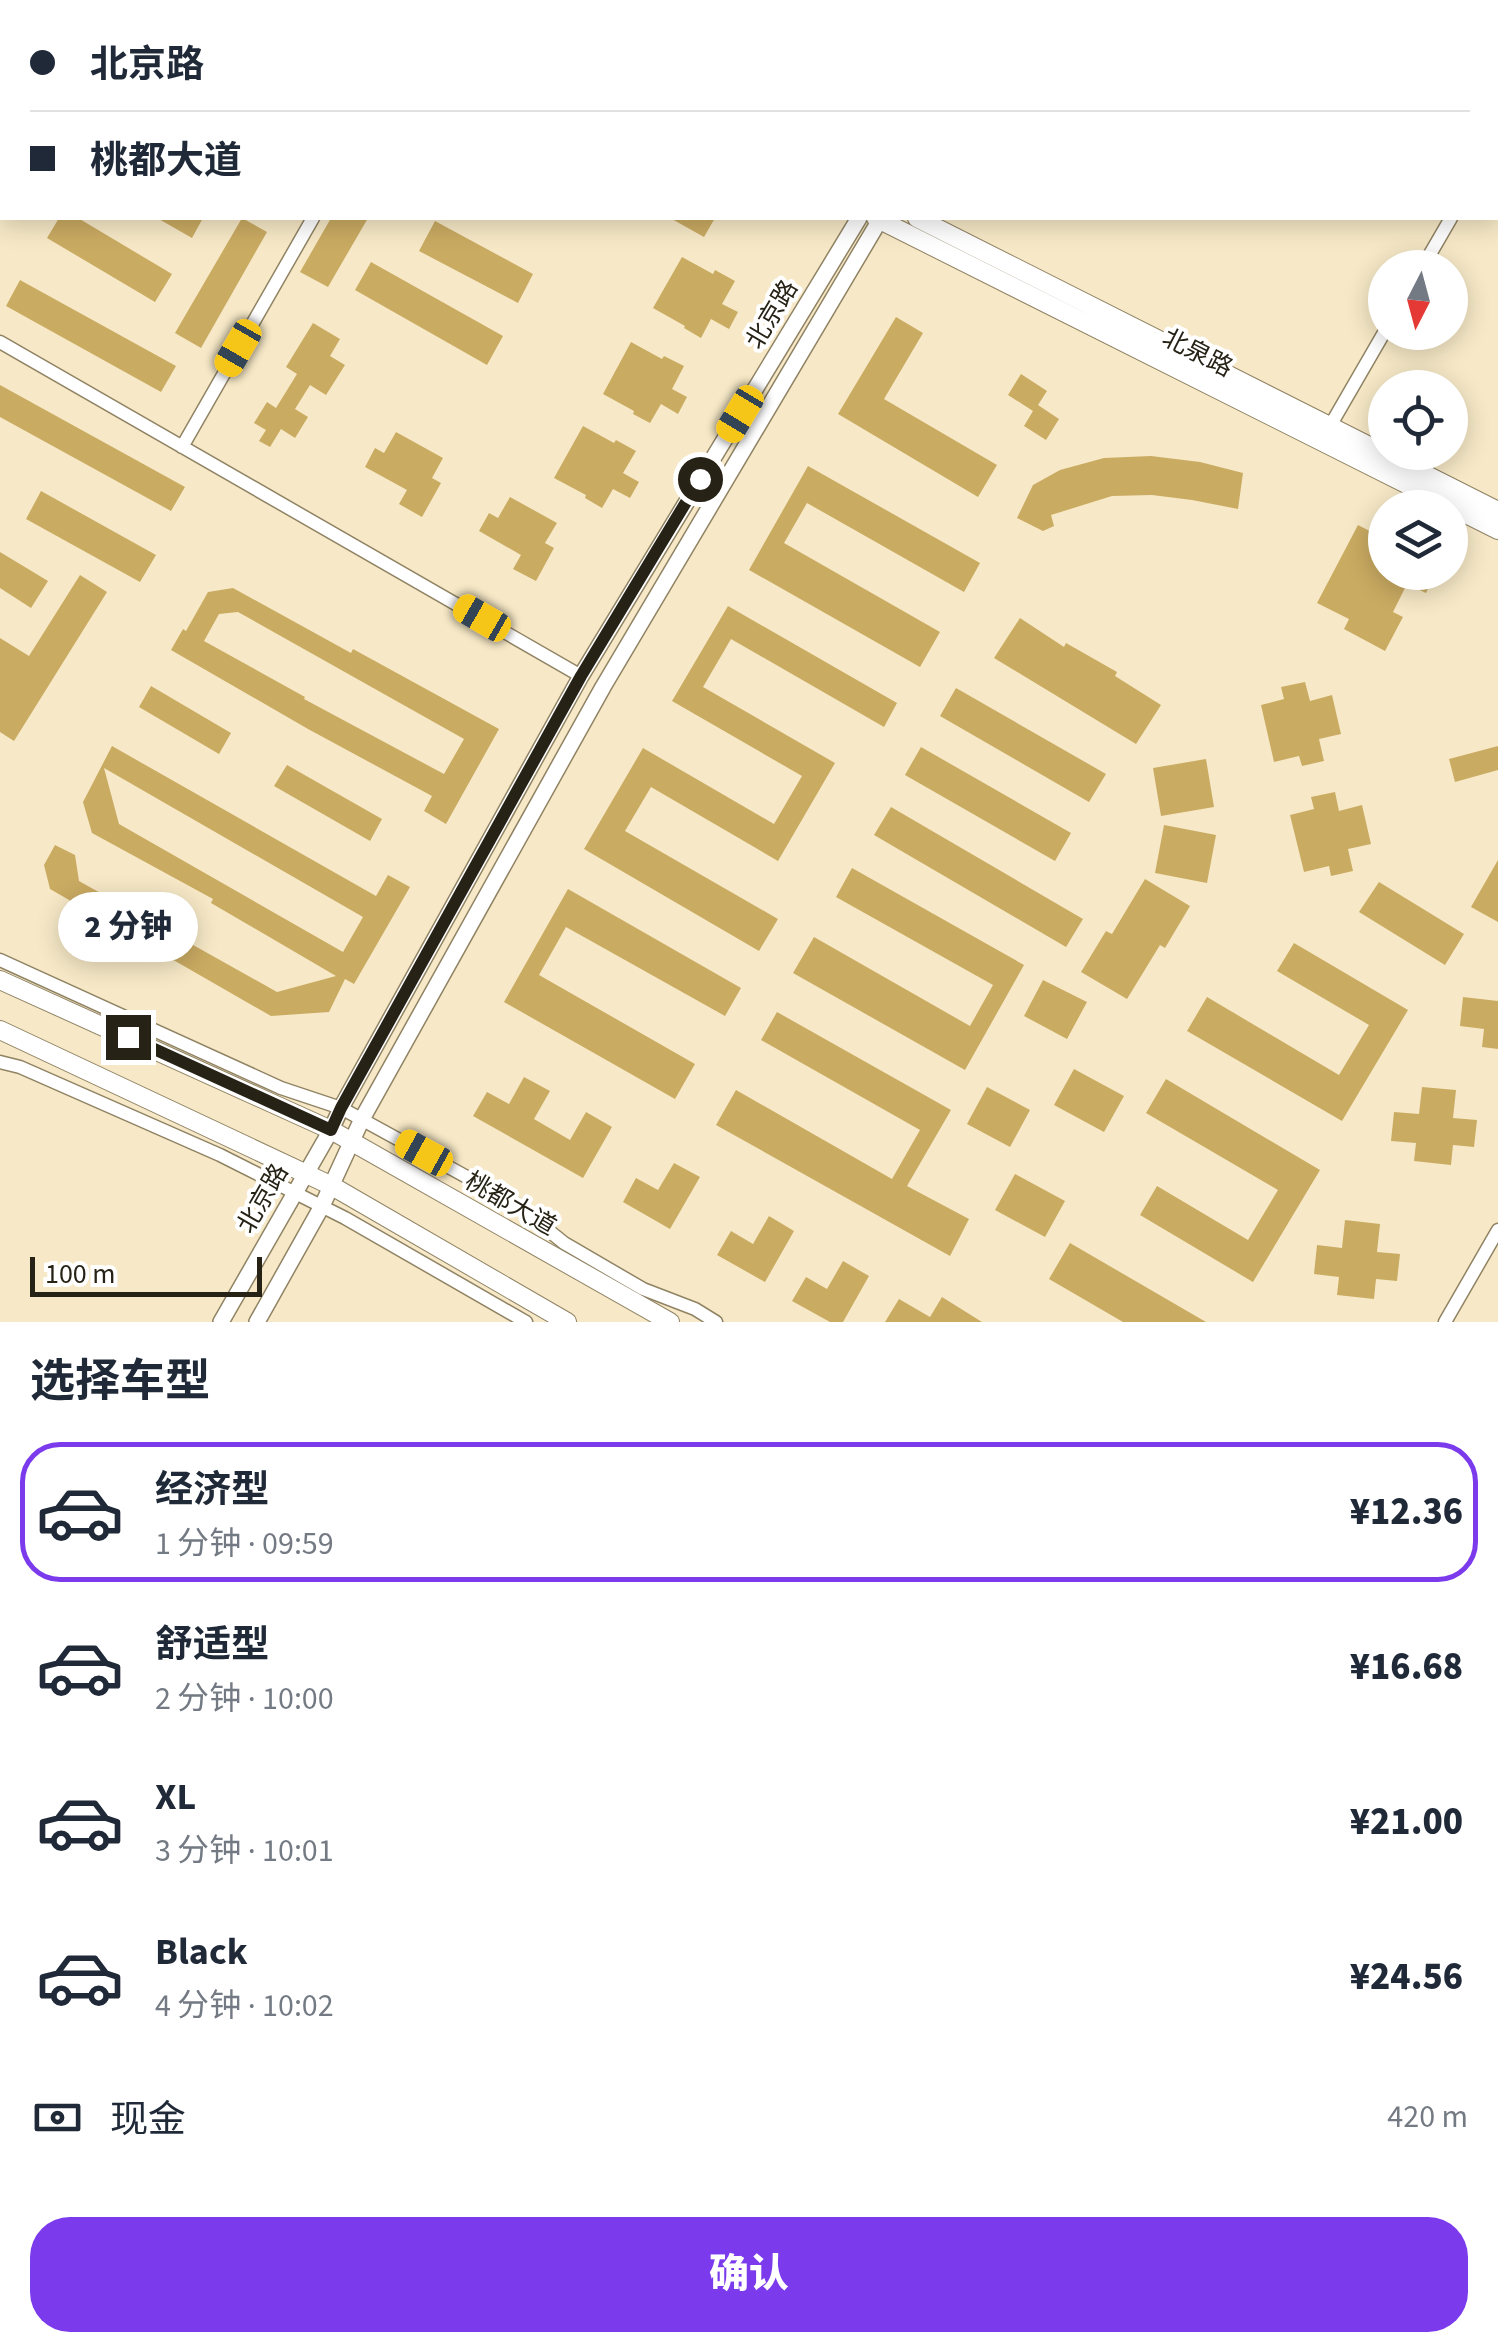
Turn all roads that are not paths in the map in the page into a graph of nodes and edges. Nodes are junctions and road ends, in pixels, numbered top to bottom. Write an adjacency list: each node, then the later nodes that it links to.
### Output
1 (313, 220): 11 (street)
2 (858, 220): 14 (street, 北京路)
3 (878, 220): 20 (street, 北京路)
4 (883, 220): 10 (main road, 北泉路)
5 (921, 220): 10 (main road, 北泉路)
6 (1450, 220): 7 (street)
7 (1432, 250)
8 (0, 342): 11 (street)
9 (1374, 350): 10 (street)
10 (1325, 434): 12 (main road, 北泉路); 13 (main road, 北泉路)
11 (182, 446): 14 (street)
12 (1498, 511)
13 (1498, 530)
14 (581, 676): 19 (street, 北京路)
15 (0, 960): 19 (street)
16 (0, 980): 21 (main road, 桃都大道)
17 (0, 1030): 23 (main road)
18 (0, 1062): 25 (street)
19 (341, 1108): 20 (street); 21 (street, 北京路)
20 (362, 1119): 22 (street, 北京路); 33 (street)
21 (331, 1130): 22 (main road, 桃都大道); 23 (street, 北京路)
22 (353, 1143): 24 (street, 北京路); 32 (main road, 桃都大道)
23 (305, 1172): 24 (main road); 25 (street, 北京路)
24 (332, 1186): 26 (street, 北京路); 31 (main road)
25 (294, 1192): 26 (street); 28 (street, 北京路)
26 (322, 1206): 29 (street, 北京路); 30 (street)
27 (1498, 1230): 34 (street)
28 (220, 1322)
29 (257, 1322)
30 (526, 1322)
31 (567, 1322)
32 (670, 1322)
33 (716, 1322)
34 (1445, 1322)

